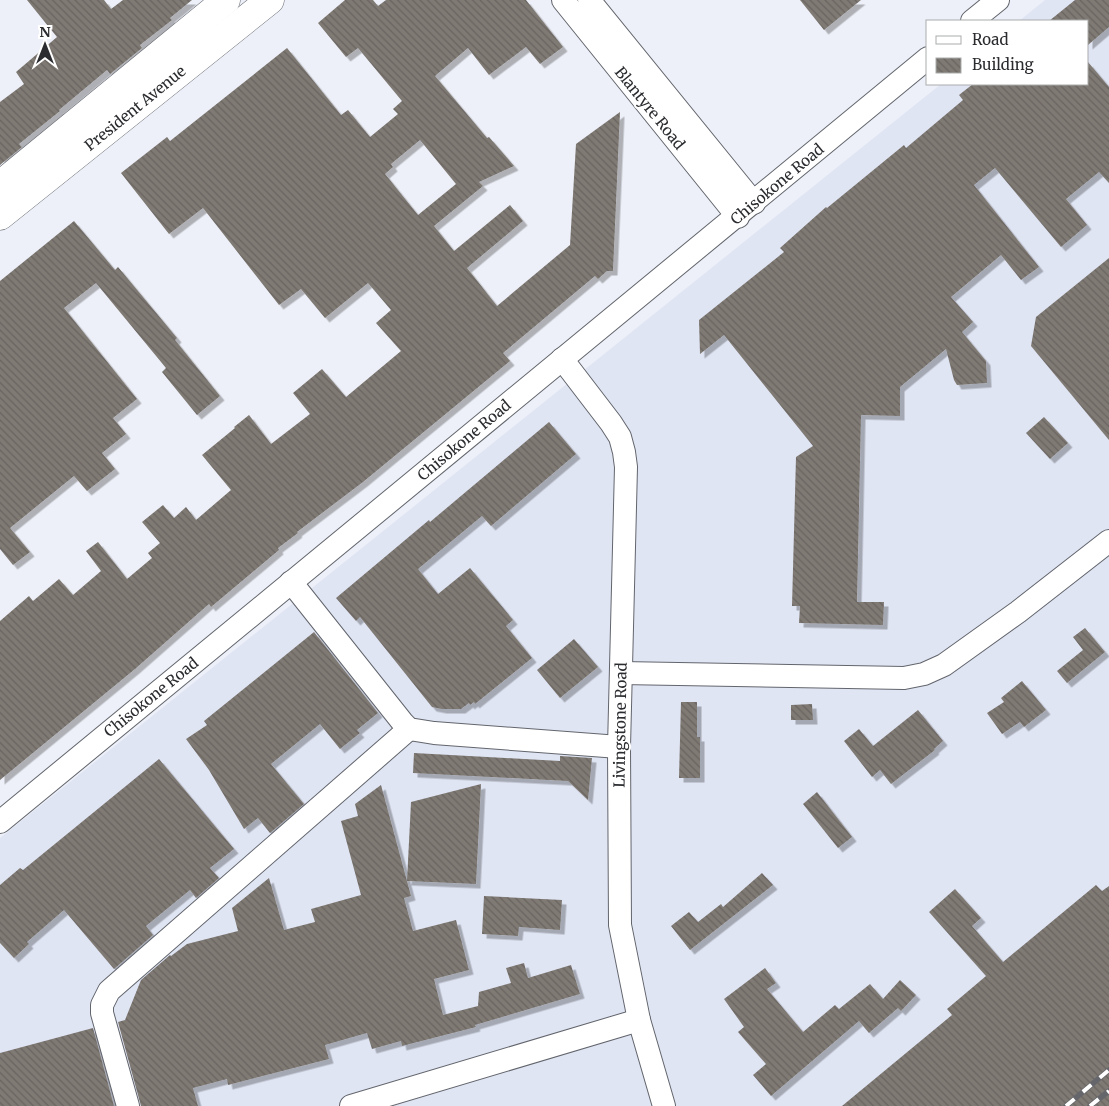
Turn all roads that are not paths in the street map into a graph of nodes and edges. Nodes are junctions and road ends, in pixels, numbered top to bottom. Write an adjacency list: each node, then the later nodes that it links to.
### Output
1 (226, 0): 8 (main road, President Avenue)
2 (270, 0): 10 (main road, President Avenue)
3 (563, 0): 9 (street, Blantyre Road)
4 (589, 0): 9 (street, Blantyre Road)
5 (998, 0): 6 (street)
6 (973, 20)
7 (926, 60): 9 (street, Chisokone Road)
8 (0, 185)
9 (746, 210): 11 (street, Chisokone Road)
10 (0, 216)
11 (562, 359): 13 (street, Chisokone Road); 14 (street, Livingstone Road)
12 (1109, 540): 14 (street)
13 (290, 582): 15 (street); 17 (street, Chisokone Road)
14 (620, 673): 16 (street, Livingstone Road)
15 (409, 729): 16 (street); 19 (street)
16 (619, 746): 18 (street, Livingstone Road)
17 (0, 822)
18 (639, 1020): 20 (street); 21 (street, Livingstone Road)
19 (128, 1106)
20 (351, 1106)
21 (664, 1106)

